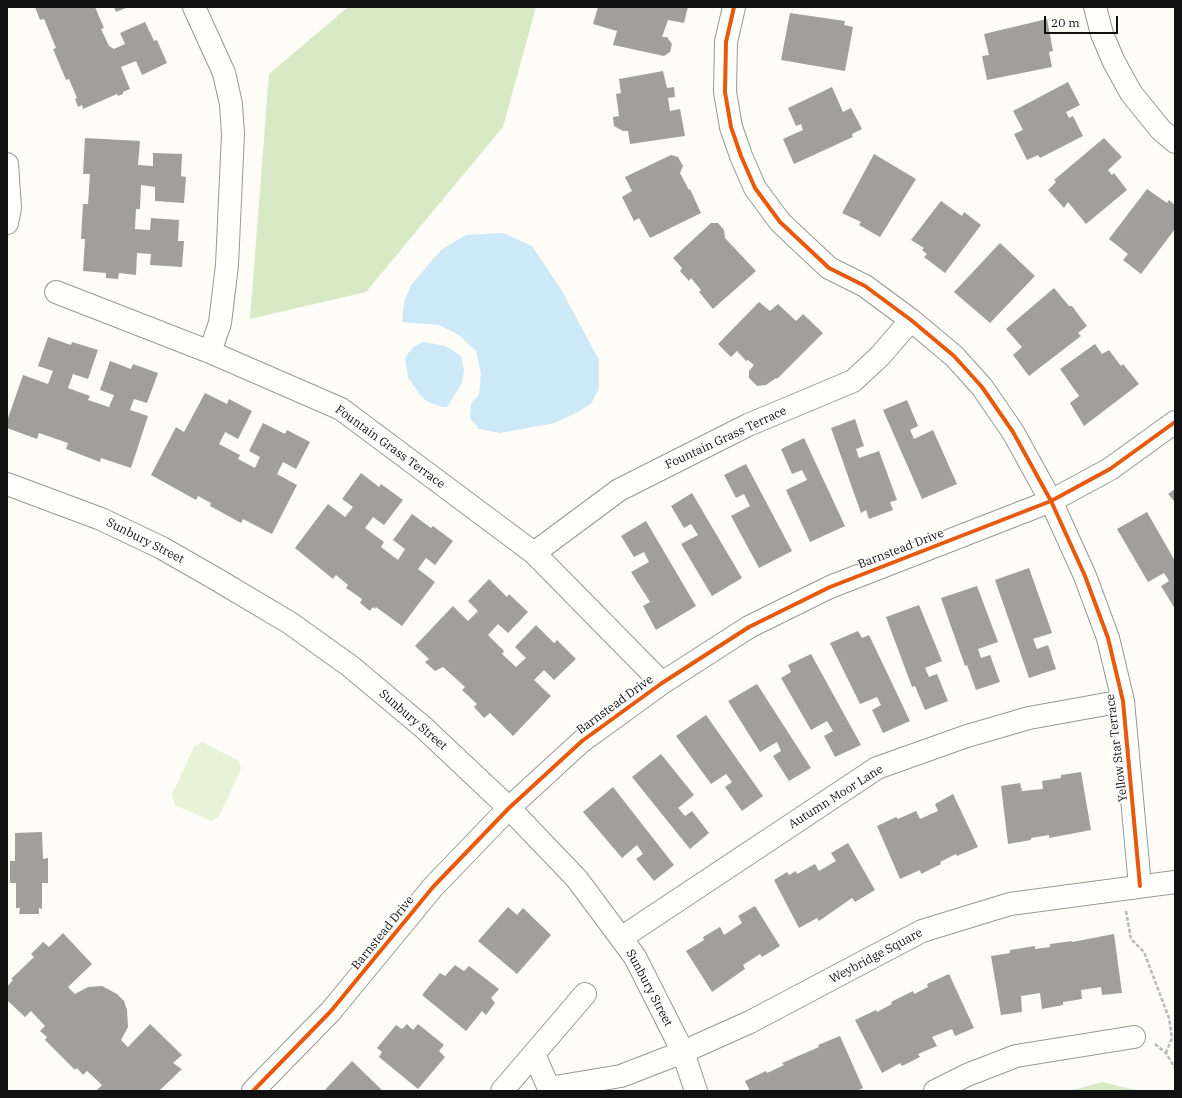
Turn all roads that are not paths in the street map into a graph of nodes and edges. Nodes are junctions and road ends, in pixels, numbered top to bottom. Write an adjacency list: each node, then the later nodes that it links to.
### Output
1 (194, 7): 9 (street)
2 (734, 7): 8 (street)
3 (1095, 7): 4 (street)
4 (1175, 142)
5 (7, 164): 6 (street)
6 (7, 223)
7 (56, 292): 9 (street, Fountain Grass Terrace)
8 (911, 320): 12 (street); 13 (street, Fountain Grass Terrace)
9 (210, 352): 13 (street, Fountain Grass Terrace)
10 (1175, 422): 12 (street, Barnstead Drive)
11 (7, 484): 16 (street, Sunbury Street)
12 (1051, 501): 14 (street, Barnstead Drive); 15 (street, Yellow Star Terrace)
13 (534, 553): 14 (street, Fountain Grass Terrace)
14 (662, 683): 16 (street, Barnstead Drive)
15 (1123, 701): 18 (street, Yellow Star Terrace); 19 (street, Autumn Moor Lane)
16 (510, 808): 19 (street, Sunbury Street); 25 (street, Barnstead Drive)
17 (1175, 882): 18 (street, Weybridge Square)
18 (1131, 887): 22 (street, Weybridge Square)
19 (621, 938): 22 (street, Sunbury Street)
20 (585, 994): 23 (street)
21 (1134, 1038): 28 (street)
22 (683, 1052): 24 (street, Weybridge Square); 27 (street, Sunbury Street)
23 (534, 1054): 24 (street); 26 (street)
24 (550, 1089)
25 (253, 1091)
26 (502, 1091)
27 (696, 1091)
28 (935, 1091)

